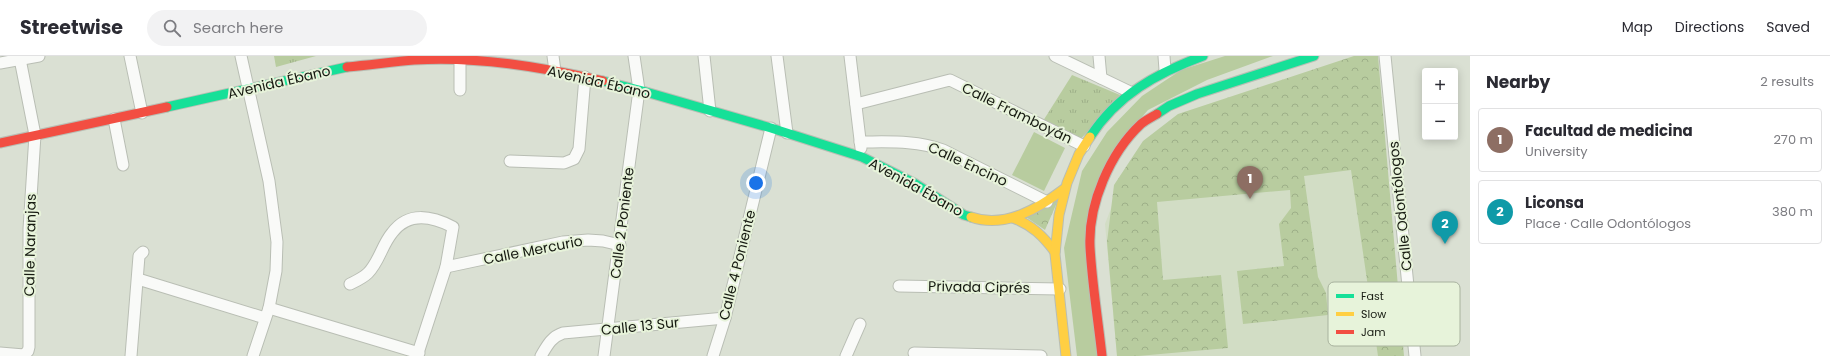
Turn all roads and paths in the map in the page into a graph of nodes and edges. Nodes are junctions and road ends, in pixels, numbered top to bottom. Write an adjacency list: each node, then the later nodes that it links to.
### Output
1 (39, 56): 15 (street)
2 (130, 56): 28 (street)
3 (241, 56): 22 (street)
4 (553, 56): 19 (street)
5 (634, 56): 24 (street, Calle 2 Poniente)
6 (704, 56): 27 (street)
7 (777, 56): 31 (street)
8 (850, 56): 26 (street)
9 (1055, 56): 21 (street)
10 (1099, 56): 21 (street)
11 (1164, 56): 18 (street)
12 (1203, 56): 18 (main road)
13 (1314, 56): 67 (main road)
14 (1385, 56): 47 (street, Calle Odontólogos)
15 (20, 59): 17 (street); 32 (street, Calle Naranjas)
16 (460, 60): 19 (main road, Avenida Ébano); 22 (main road, Avenida Ébano); 23 (street)
17 (0, 63)
18 (1165, 70): 25 (main road)
19 (555, 71): 20 (main road, Avenida Ébano)
20 (585, 77): 24 (main road, Avenida Ébano); 37 (street)
21 (1101, 78): 25 (street)
22 (249, 90): 28 (main road, Avenida Ébano); 51 (street)
23 (460, 90)
24 (639, 90): 27 (main road, Avenida Ébano); 42 (street, Calle 2 Poniente)
25 (1130, 92): 35 (main road)
26 (856, 104): 33 (street); 35 (street, Calle Framboyán)
27 (710, 111): 30 (main road, Avenida Ébano)
28 (142, 113): 29 (main road, Avenida Ébano)
29 (114, 119): 32 (main road, Avenida Ébano); 38 (street)
30 (771, 128): 31 (main road, Avenida Ébano); 52 (street, Calle 4 Poniente)
31 (787, 133): 36 (main road, Avenida Ébano)
32 (35, 135): 34 (main road, Avenida Ébano); 56 (street, Calle Naranjas)
33 (860, 142): 36 (street); 40 (street, Calle Encino)
34 (0, 143)
35 (1084, 146): 39 (main road)
36 (862, 157): 41 (main road, Avenida Ébano)
37 (510, 161)
38 (123, 165)
39 (1064, 189): 40 (main road, Avenida Ébano); 44 (main road)
40 (1047, 202): 41 (main road, Avenida Ébano)
41 (1013, 218): 44 (main road)
42 (620, 245): 45 (street, Calle Mercurio); 54 (street, Calle 2 Poniente)
43 (143, 252): 46 (street)
44 (1055, 252): 50 (main road)
45 (446, 267): 48 (street); 58 (street)
46 (138, 279): 51 (street); 59 (street)
47 (1408, 282)
48 (350, 284)
49 (898, 286): 50 (street, Privada Ciprés)
50 (1060, 289): 66 (main road)
51 (267, 313): 58 (street); 60 (street)
52 (724, 318): 54 (street, Calle 13 Sur); 63 (street, Calle 4 Poniente)
53 (860, 324): 64 (street)
54 (607, 330): 61 (street, Calle 13 Sur); 62 (street, Calle 2 Poniente)
55 (1414, 346): 68 (street, Calle Odontólogos)
56 (0, 353)
57 (914, 353): 65 (street)
58 (418, 354)
59 (131, 356)
60 (253, 356)
61 (541, 356)
62 (604, 356)
63 (713, 356)
64 (846, 356)
65 (1041, 356)
66 (1066, 356)
67 (1102, 356)
68 (1415, 356)

